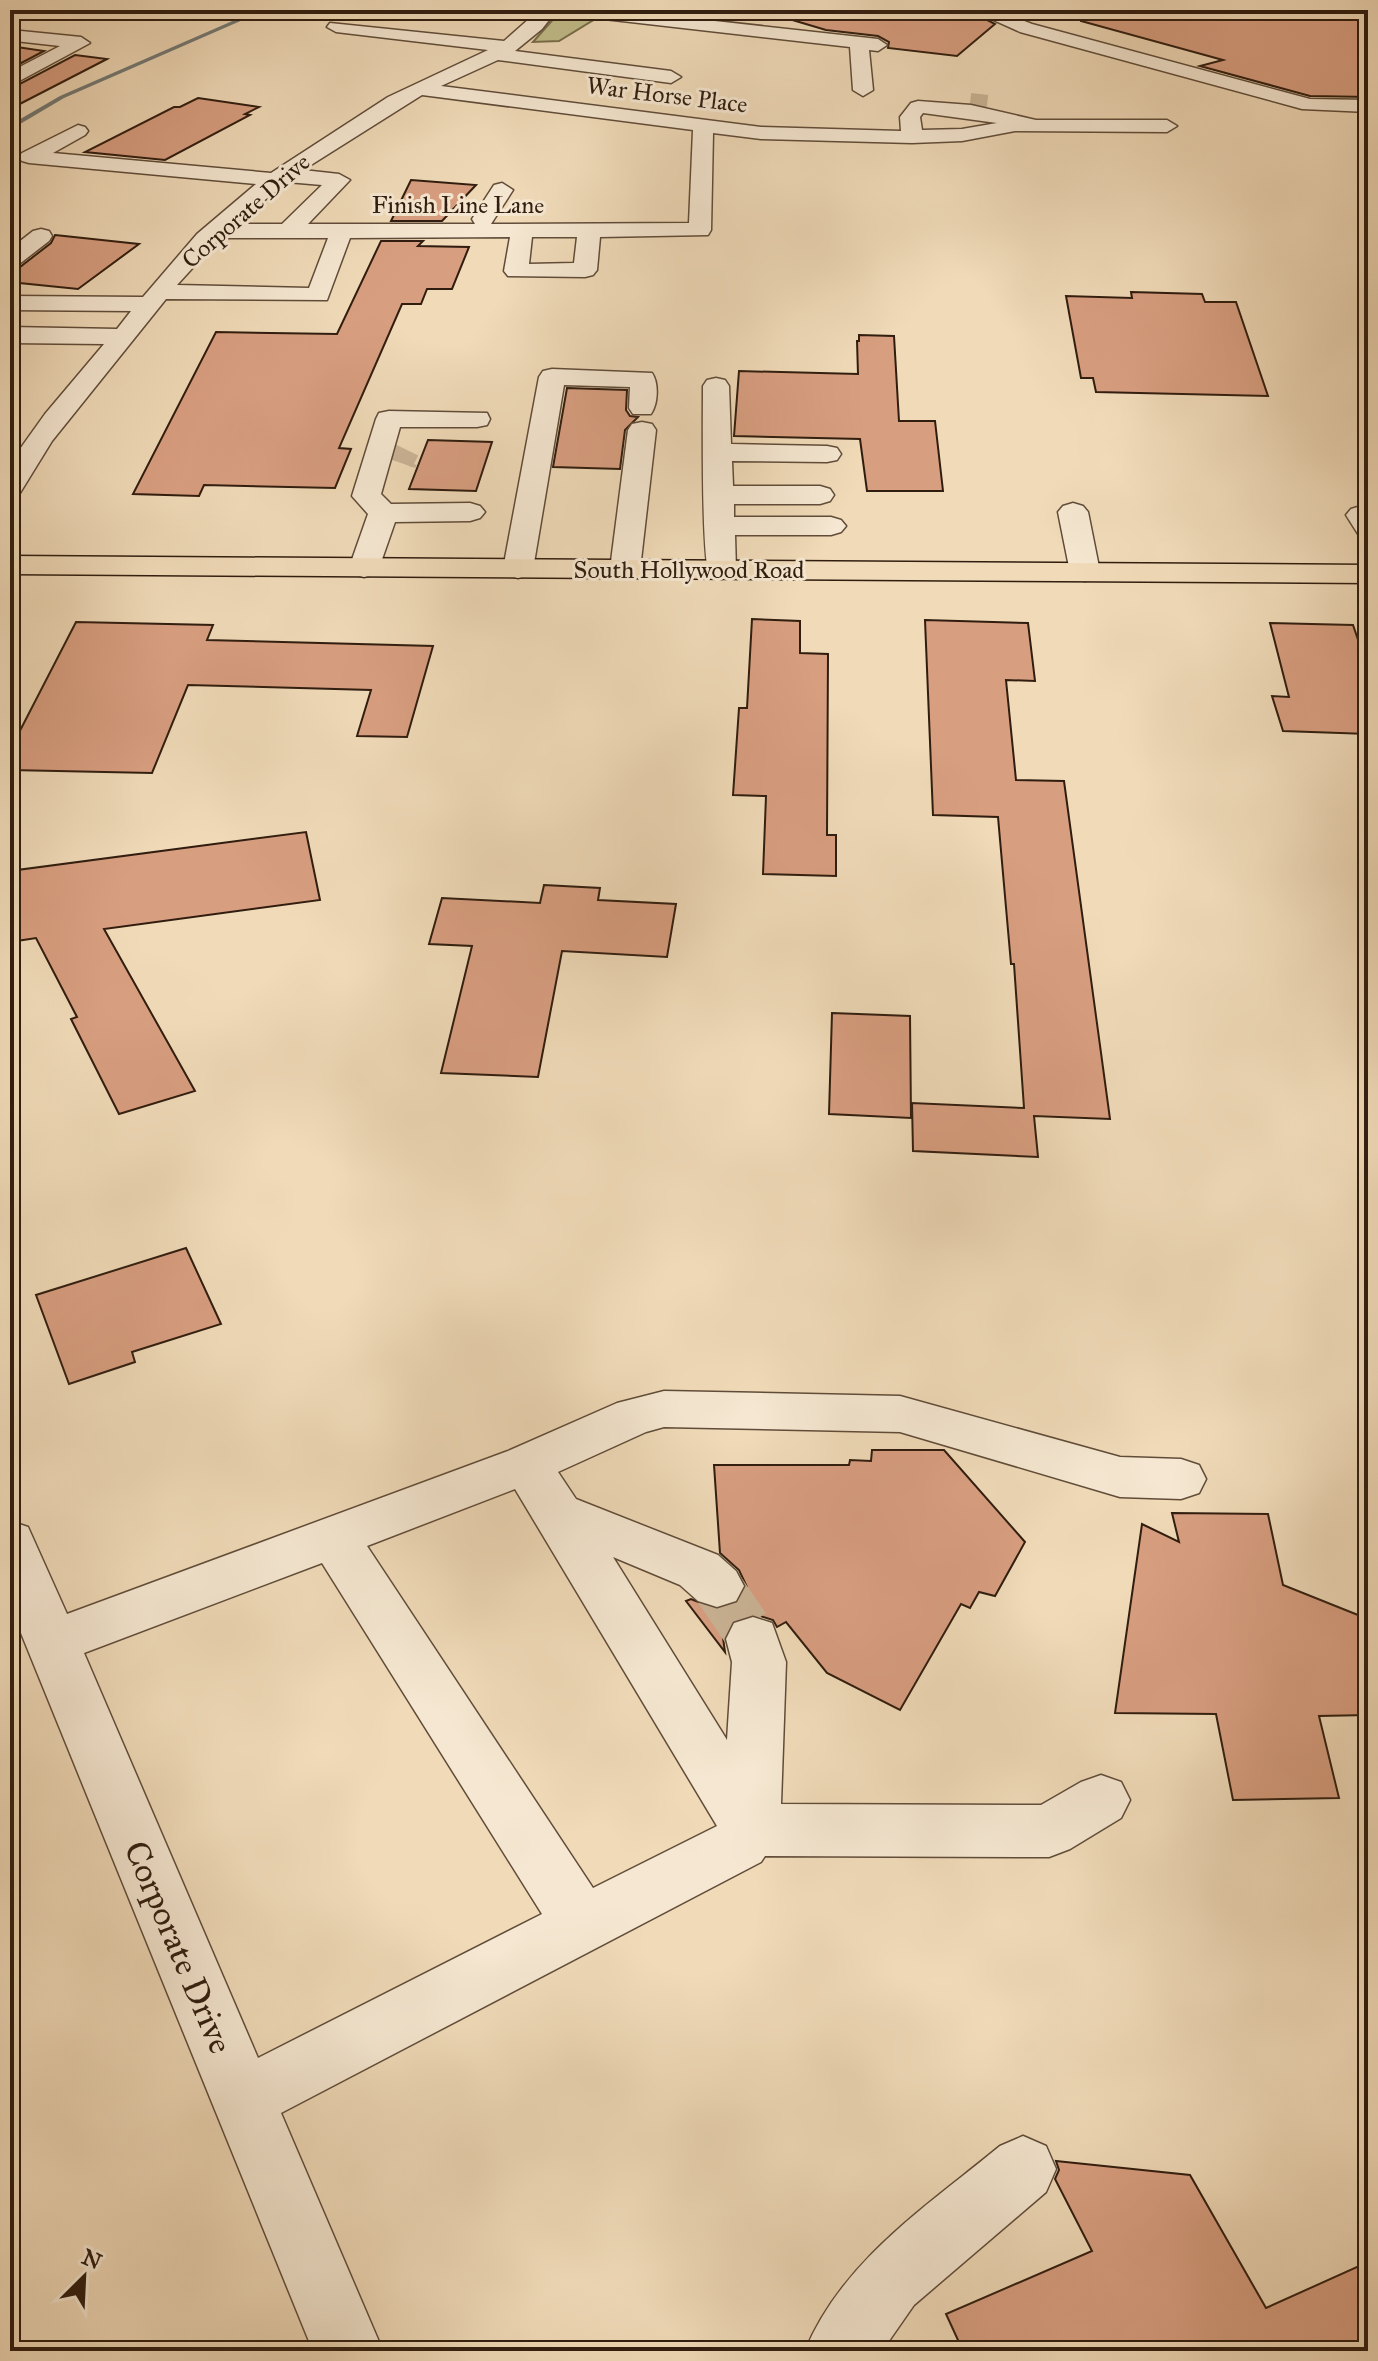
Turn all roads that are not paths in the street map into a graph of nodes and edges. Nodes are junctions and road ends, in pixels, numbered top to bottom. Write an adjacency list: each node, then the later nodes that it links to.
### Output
1 (569, 10): 6 (street)
2 (667, 10): 8 (street)
3 (740, 10): 13 (street)
4 (980, 10): 23 (street)
5 (544, 16): 7 (street); 16 (street, Corporate Drive)
6 (615, 16): 8 (street); 15 (street)
7 (510, 20)
8 (694, 24): 13 (street)
9 (467, 25): 12 (street)
10 (336, 27): 12 (street)
11 (14, 36): 18 (street)
12 (440, 39): 16 (street)
13 (830, 40): 15 (street)
14 (559, 44): 16 (street)
15 (866, 48): 21 (street)
16 (504, 60): 17 (street); 20 (street, Corporate Drive); 22 (street)
17 (671, 77)
18 (10, 80)
19 (936, 84): 24 (street)
20 (418, 89): 22 (street, War Horse Place); 34 (street, Corporate Drive)
21 (863, 90)
22 (470, 95): 27 (street, War Horse Place)
23 (1368, 106)
24 (926, 107): 25 (street); 25 (street); 29 (street)
25 (1008, 124): 26 (street); 29 (street, War Horse Place); 30 (street)
26 (1167, 126)
27 (703, 127): 29 (street, War Horse Place); 42 (street, Finish Line Lane)
28 (78, 131): 33 (street)
29 (912, 137)
30 (1006, 151)
31 (247, 152): 33 (street)
32 (23, 174): 36 (street)
33 (210, 174): 34 (street)
34 (280, 178): 36 (street, Corporate Drive); 37 (street)
35 (502, 190): 38 (street)
36 (259, 195): 39 (street, Corporate Drive)
37 (310, 209): 38 (street); 40 (street)
38 (480, 226): 41 (street, Finish Line Lane); 44 (street, Finish Line Lane)
39 (216, 231): 40 (street, Finish Line Lane); 45 (street, Corporate Drive)
40 (288, 231): 44 (street, Finish Line Lane)
41 (522, 231): 42 (street, Finish Line Lane); 42 (street)
42 (589, 231)
43 (41, 236): 46 (street)
44 (337, 242): 45 (street); 48 (street)
45 (195, 251): 49 (street, Corporate Drive)
46 (10, 260)
47 (252, 265): 48 (street)
48 (238, 294): 49 (street)
49 (154, 298): 50 (street); 51 (street, Corporate Drive)
50 (10, 303)
51 (123, 337): 52 (street); 57 (street, Corporate Drive)
52 (20, 343)
53 (716, 386): 55 (street)
54 (477, 419): 62 (street)
55 (718, 452): 56 (street); 58 (street)
56 (827, 454)
57 (10, 487)
58 (719, 495): 59 (street); 63 (street)
59 (825, 495)
60 (470, 512): 62 (street)
61 (1073, 512): 70 (street)
62 (383, 513): 66 (street)
63 (719, 526): 64 (street); 69 (street)
64 (831, 526)
65 (10, 565): 66 (main road, South Hollywood Road)
66 (364, 568): 67 (main road, South Hollywood Road)
67 (518, 569): 68 (main road, South Hollywood Road); 68 (street)
68 (625, 569): 69 (main road, South Hollywood Road)
69 (721, 570): 70 (main road, South Hollywood Road)
70 (1085, 572): 71 (main road, South Hollywood Road)
71 (1368, 574)
72 (526, 1465): 73 (street); 74 (street); 75 (street)
73 (1181, 1479)
74 (558, 1513): 77 (street); 81 (street)
75 (333, 1537): 79 (street); 82 (street)
76 (10, 1542): 79 (street, Corporate Drive)
77 (717, 1586)
78 (753, 1639): 81 (street)
79 (52, 1642): 83 (street, Corporate Drive)
80 (1101, 1800): 81 (street)
81 (751, 1830): 82 (street)
82 (583, 1925): 83 (street)
83 (243, 2099): 85 (street, Corporate Drive)
84 (1023, 2169): 86 (street)
85 (348, 2351)
86 (840, 2351)

